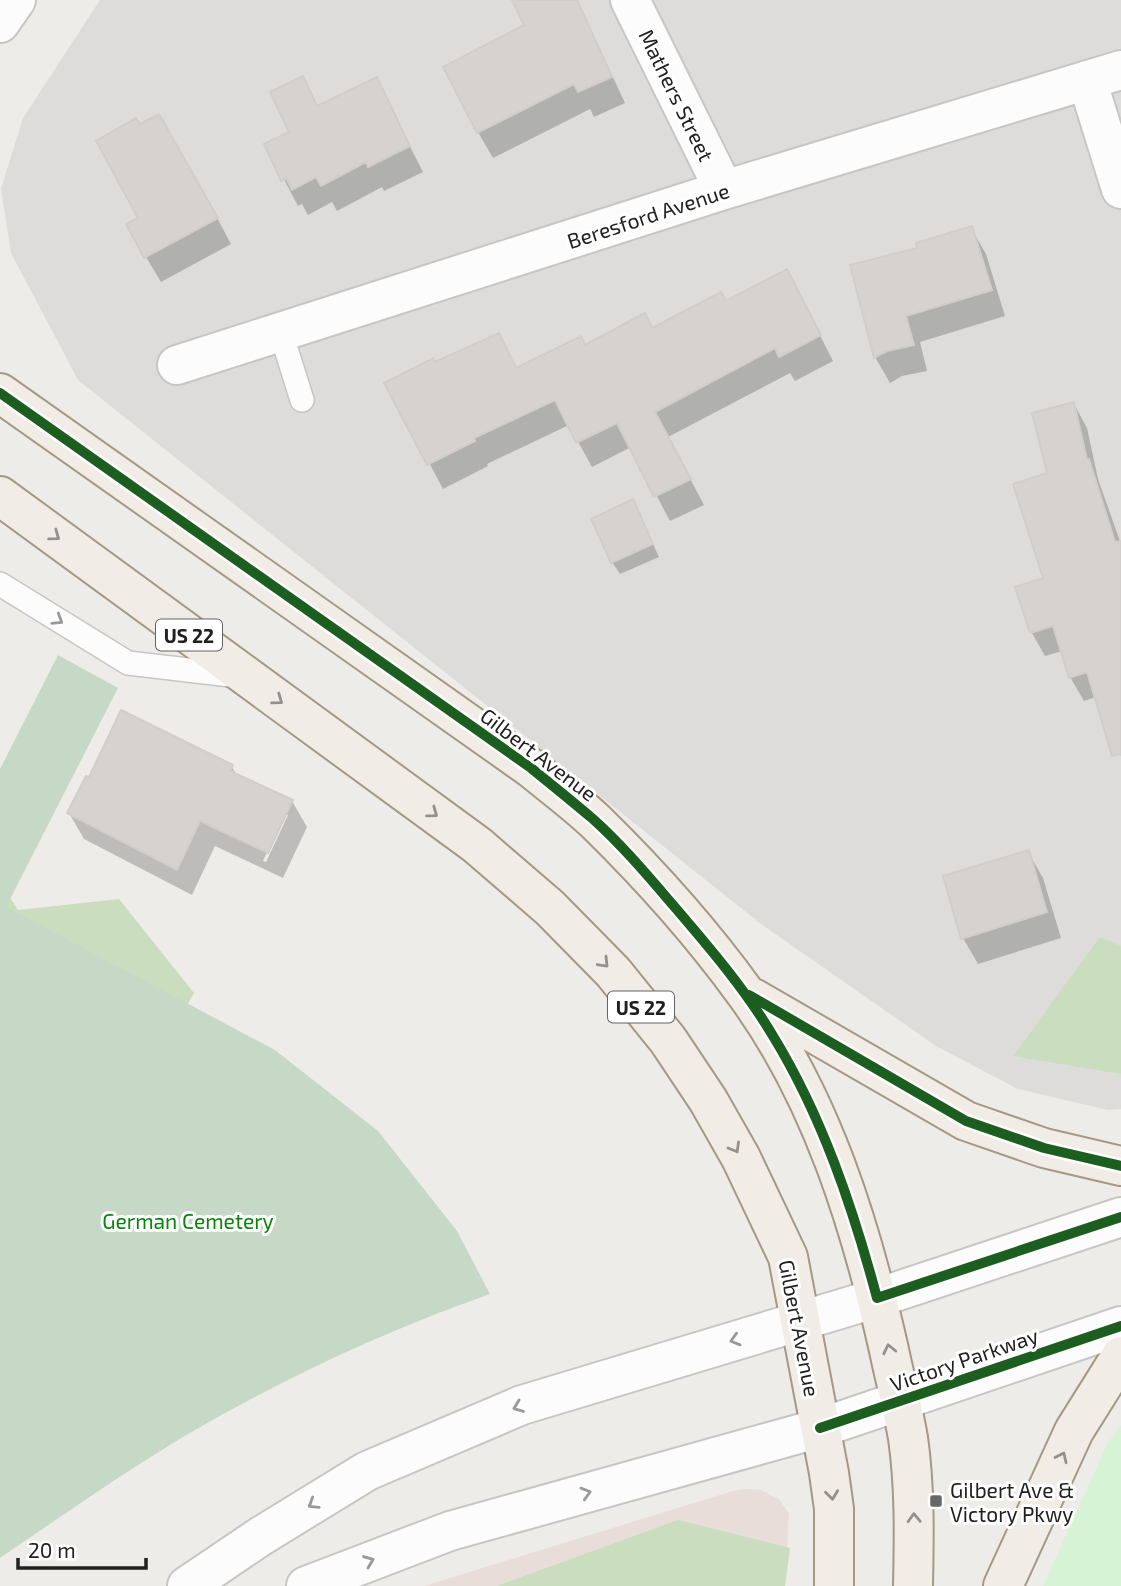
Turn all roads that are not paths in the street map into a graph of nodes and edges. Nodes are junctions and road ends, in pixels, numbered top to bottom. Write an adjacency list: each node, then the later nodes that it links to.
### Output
1 (16, 0): 3 (street)
2 (630, 0): 6 (street, Mathers Street)
3 (0, 23)
4 (1104, 75): 5 (street); 6 (street, Beresford Avenue)
5 (1121, 189)
6 (724, 190): 7 (street, Beresford Avenue)
7 (281, 333): 8 (street, Beresford Avenue); 10 (lane)
8 (177, 365)
9 (1, 391): 14 (main road, Gilbert Avenue)
10 (302, 400)
11 (0, 496): 13 (main road, Gilbert Avenue / US 22, one-way to 13)
12 (0, 584): 13 (lane, one-way to 13)
13 (247, 677): 18 (main road, Gilbert Avenue / US 22, one-way to 18)
14 (746, 994): 15 (main road); 17 (main road, Gilbert Avenue)
15 (1121, 1167)
16 (1121, 1217): 17 (street)
17 (877, 1298): 18 (street); 21 (main road, Gilbert Avenue, one-way to 17)
18 (800, 1319): 22 (main road, Gilbert Avenue / US 22); 23 (street, one-way to 23)
19 (1121, 1326): 21 (street, Victory Parkway)
20 (1121, 1356): 27 (main road, one-way to 20)
21 (900, 1401): 22 (street, Victory Parkway); 26 (main road, Gilbert Avenue, one-way to 21)
22 (820, 1427): 24 (street, Victory Parkway, one-way to 22); 25 (main road, Gilbert Avenue / US 22, one-way to 25)
23 (187, 1586)
24 (306, 1586)
25 (834, 1586)
26 (912, 1586)
27 (1003, 1586)

